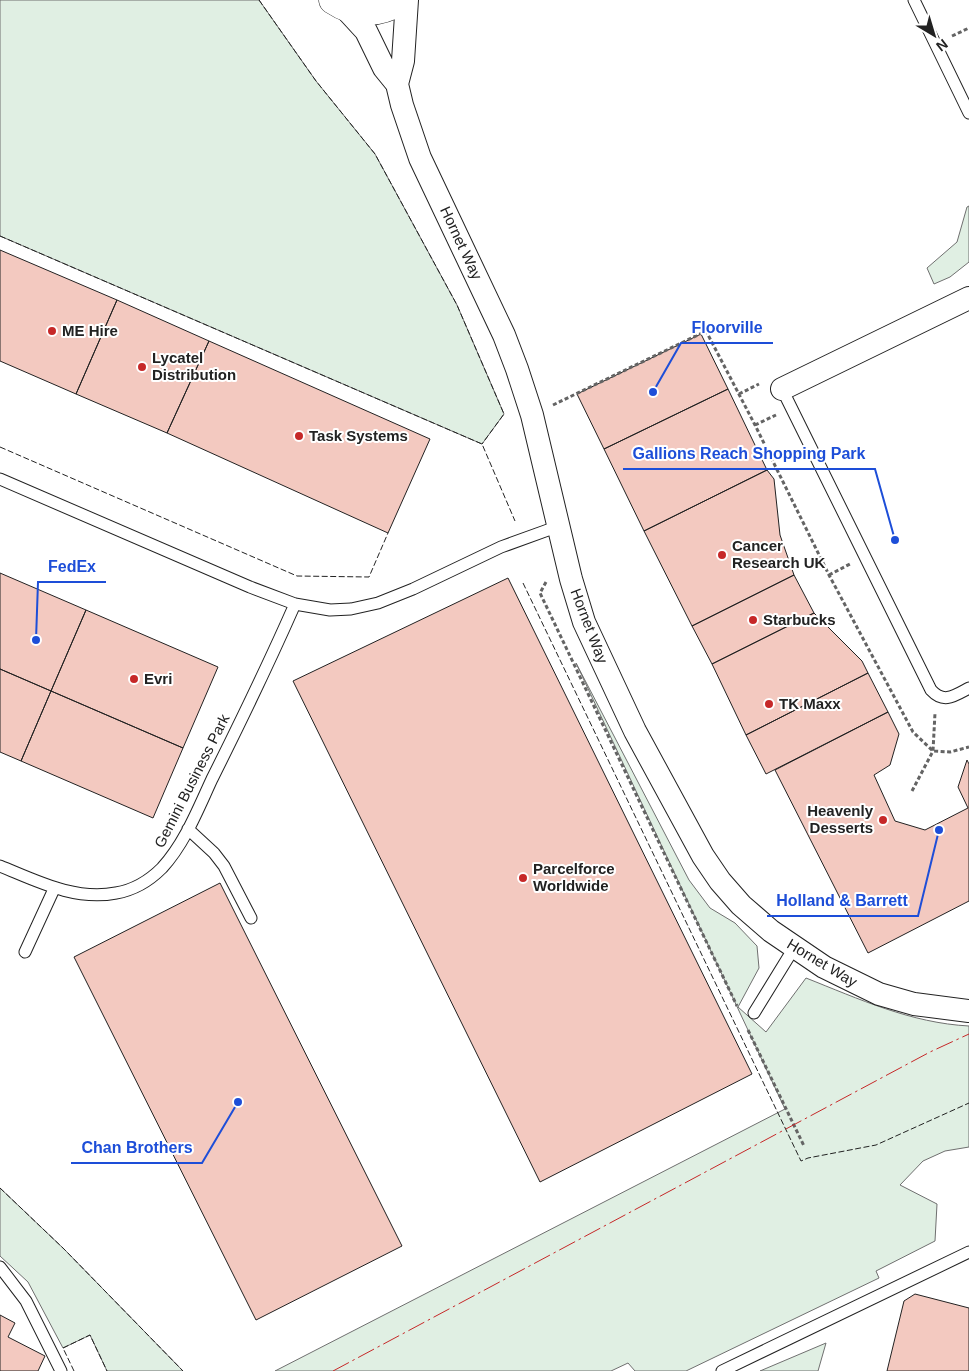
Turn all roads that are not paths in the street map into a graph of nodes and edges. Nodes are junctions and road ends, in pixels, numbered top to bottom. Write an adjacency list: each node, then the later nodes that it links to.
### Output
1 (403, 0): 4 (street)
2 (407, 0): 5 (street, Hornet Way)
3 (914, 0): 6 (lane)
4 (338, 3): 5 (street, Hornet Way)
5 (397, 84): 10 (street, Hornet Way)
6 (969, 114)
7 (969, 298): 8 (street)
8 (782, 389): 12 (lane)
9 (0, 480): 11 (lane)
10 (560, 526): 11 (lane); 17 (street, Hornet Way)
11 (295, 604): 13 (lane, Gemini Business Park)
12 (969, 688)
13 (188, 829): 15 (lane, Gemini Business Park); 16 (lane)
14 (0, 866): 15 (lane, Gemini Business Park)
15 (54, 889): 18 (lane)
16 (251, 918)
17 (794, 948): 19 (street, Hornet Way); 20 (lane)
18 (25, 952)
19 (969, 1012)
20 (754, 1014)
21 (969, 1252): 24 (lane)
22 (0, 1267): 23 (lane)
23 (61, 1371)
24 (722, 1371)

